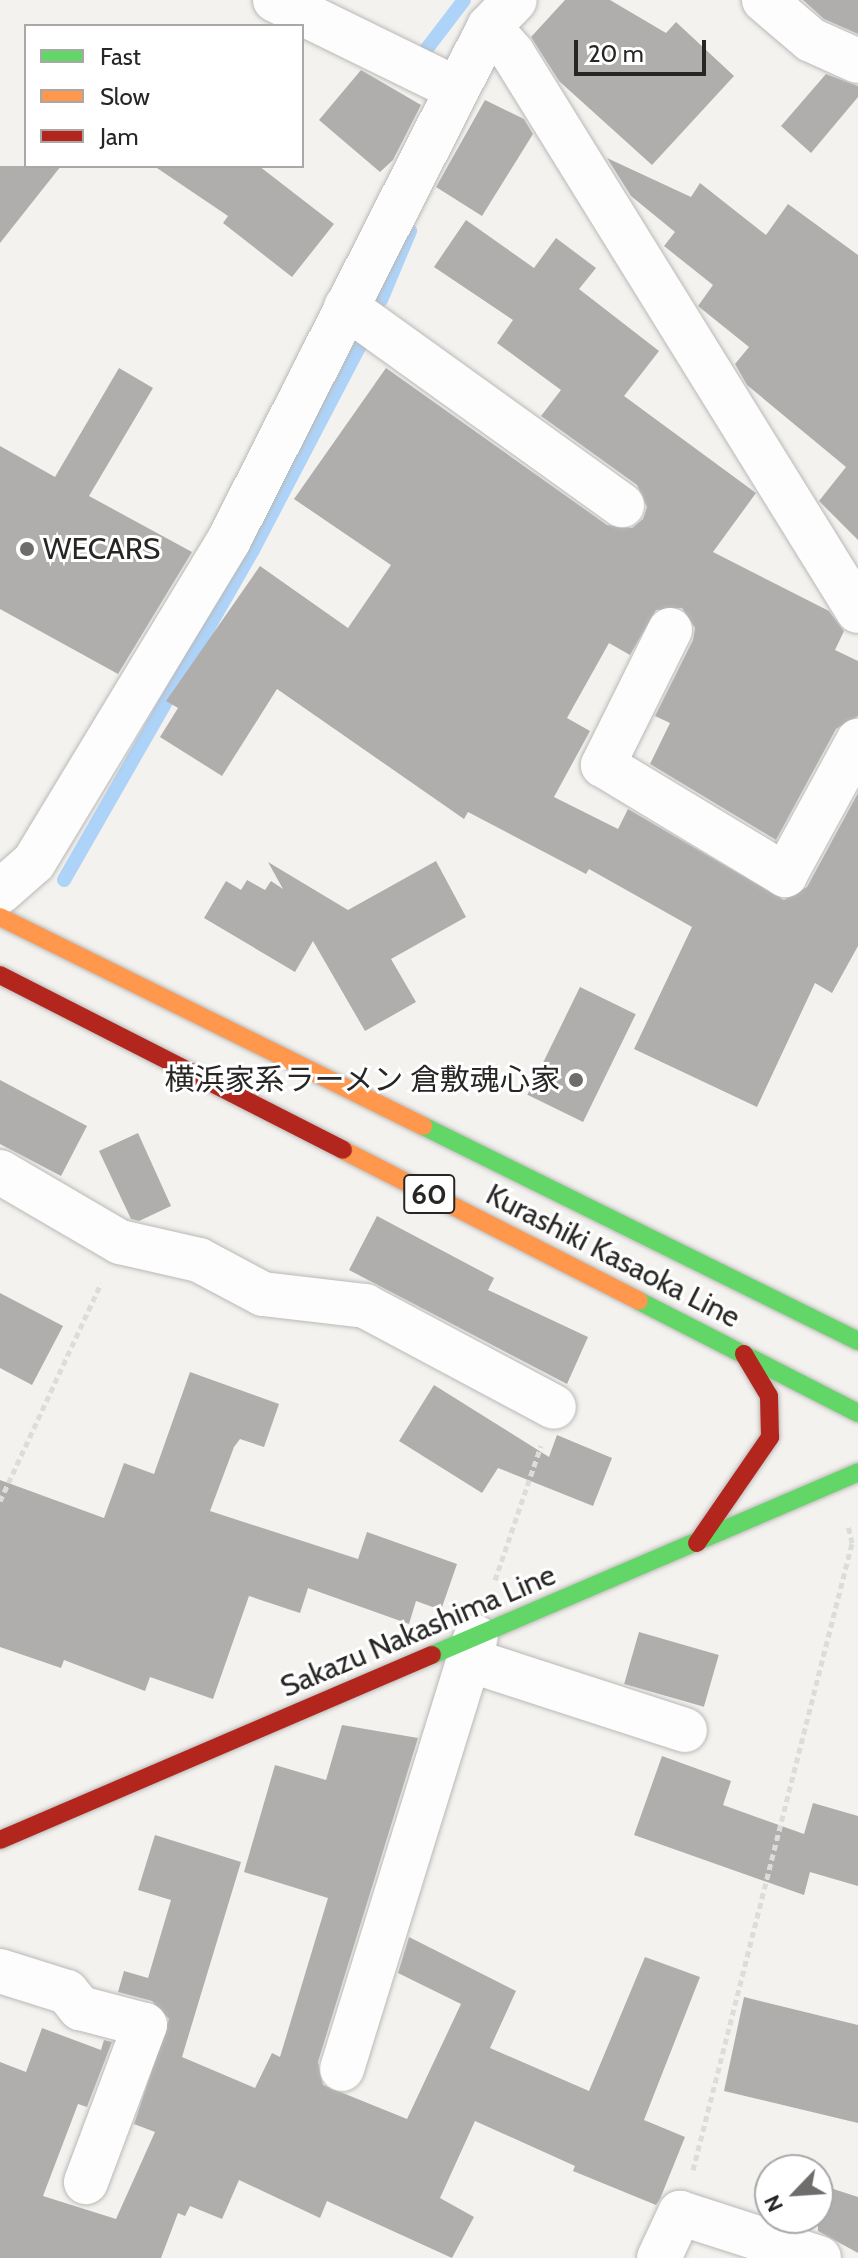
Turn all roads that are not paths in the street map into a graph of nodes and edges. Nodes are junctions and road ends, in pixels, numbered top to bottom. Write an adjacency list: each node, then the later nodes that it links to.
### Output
1 (275, 0): 5 (street)
2 (764, 0): 4 (street)
3 (502, 13): 5 (street); 8 (street)
4 (858, 61)
5 (457, 89): 6 (street)
6 (346, 307): 7 (street); 11 (street)
7 (622, 505)
8 (858, 611)
9 (670, 630): 10 (street)
10 (858, 741)
11 (0, 892)
12 (0, 917): 15 (main road, Kurashiki Kasaoka Line / 60)
13 (0, 975): 16 (main road, Kurashiki Kasaoka Line / 60)
14 (0, 1172): 17 (street)
15 (858, 1341)
16 (744, 1354): 18 (main road, Kurashiki Kasaoka Line / 60); 20 (main road)
17 (554, 1407)
18 (858, 1413)
19 (858, 1472): 20 (main road, Sakazu Nakashima Line)
20 (697, 1543): 21 (main road, Sakazu Nakashima Line)
21 (473, 1648): 22 (street); 23 (main road, Sakazu Nakashima Line); 25 (street)
22 (685, 1730)
23 (0, 1840)
24 (0, 1971): 26 (street)
25 (342, 2069)
26 (86, 2182)
27 (659, 2258): 28 (street)
28 (819, 2258)

